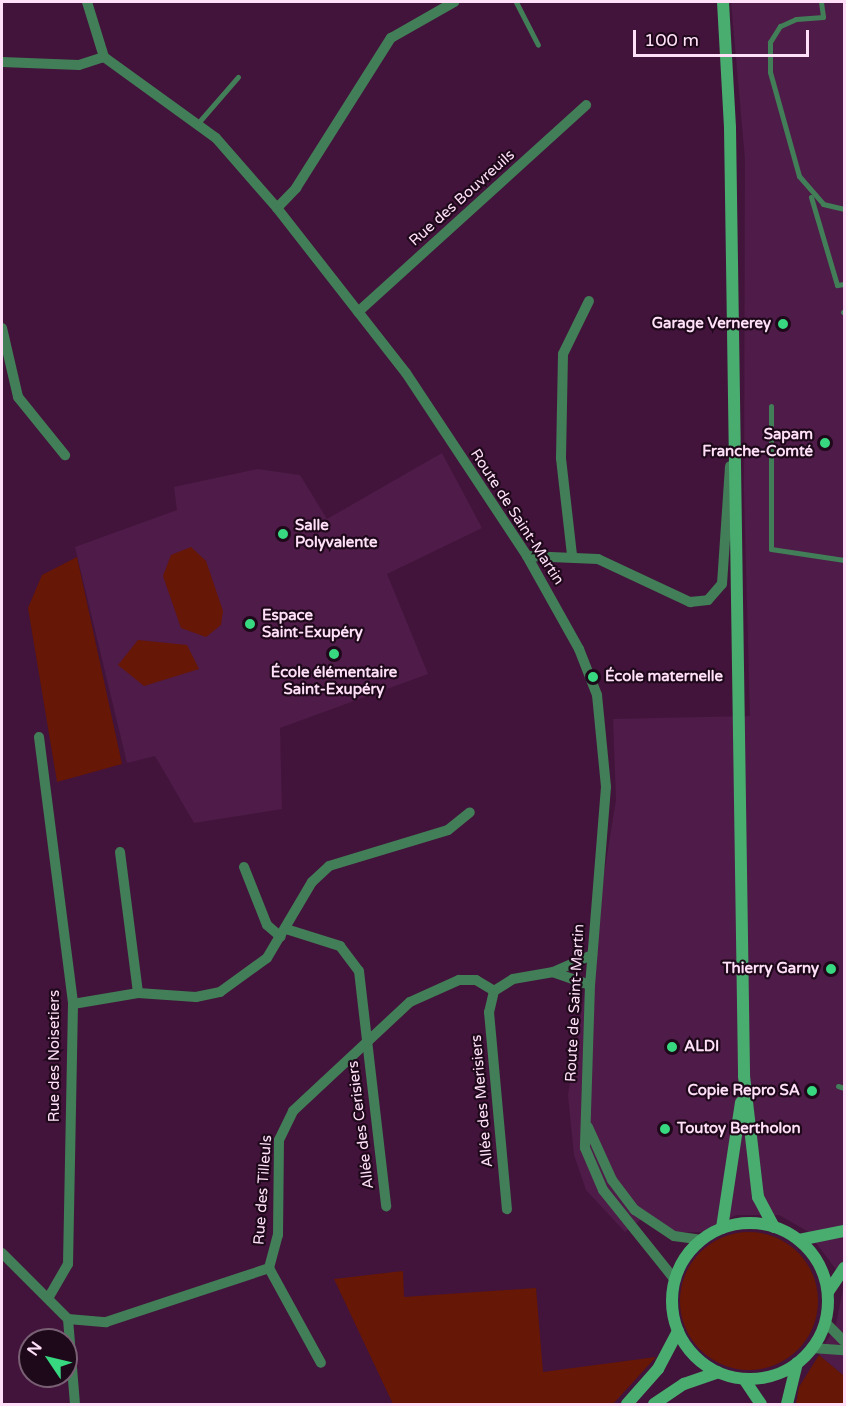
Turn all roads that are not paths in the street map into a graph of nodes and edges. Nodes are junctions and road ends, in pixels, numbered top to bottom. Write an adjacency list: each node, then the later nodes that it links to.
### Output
1 (87, 2): 7 (street)
2 (454, 2): 13 (street)
3 (516, 2): 6 (lane)
4 (723, 2): 20 (main road)
5 (821, 2): 12 (lane)
6 (538, 45)
7 (104, 57): 8 (street); 11 (street, Route de Saint-Martin)
8 (2, 62)
9 (238, 78): 11 (lane)
10 (586, 105): 17 (street, Rue des Bouvreuils)
11 (198, 123): 13 (street, Route de Saint-Martin)
12 (811, 195): 14 (lane); 15 (lane)
13 (278, 208): 17 (street, Route de Saint-Martin)
14 (844, 209)
15 (844, 284)
16 (589, 301): 23 (street)
17 (358, 312): 22 (street, Route de Saint-Martin)
18 (2, 328): 21 (street)
19 (771, 406): 24 (lane)
20 (734, 409): 23 (street); 37 (main road)
21 (65, 455)
22 (527, 555): 23 (street); 30 (street, Route de Saint-Martin)
23 (572, 555)
24 (844, 560)
25 (39, 737): 35 (street, Rue des Noisetiers)
26 (470, 812): 29 (street)
27 (120, 852): 34 (street)
28 (244, 867): 29 (street)
29 (283, 933): 34 (street); 36 (street, Allée des Cerisiers)
30 (592, 955): 31 (street); 32 (street, Route de Saint-Martin)
31 (553, 972): 32 (street); 33 (street)
32 (590, 985): 40 (street, Route de Saint-Martin)
33 (494, 991): 36 (street, Rue des Tilleuls); 42 (street, Allée des Merisiers)
34 (138, 993): 35 (street)
35 (73, 1004): 53 (street, Rue des Noisetiers)
36 (367, 1040): 41 (street, Allée des Cerisiers); 49 (street, Rue des Tilleuls)
37 (744, 1076): 43 (main road); 44 (main road)
38 (838, 1086): 39 (lane)
39 (844, 1088)
40 (585, 1122): 46 (street); 51 (street, Route de Saint-Martin)
41 (386, 1206)
42 (507, 1209)
43 (774, 1227): 44 (main road); 47 (main road)
44 (722, 1228): 46 (main road)
45 (844, 1231): 47 (main road)
46 (702, 1240): 51 (main road)
47 (799, 1240): 52 (main road)
48 (2, 1253): 53 (street)
49 (269, 1268): 54 (street); 60 (street)
50 (844, 1268): 52 (main road)
51 (675, 1280): 56 (main road)
52 (828, 1292): 55 (main road)
53 (48, 1298): 54 (street)
54 (68, 1319): 64 (street)
55 (825, 1322): 57 (street); 58 (main road)
56 (678, 1331): 62 (main road); 65 (main road)
57 (844, 1341)
58 (812, 1348): 59 (street); 61 (main road)
59 (844, 1350)
60 (321, 1363)
61 (797, 1363): 63 (main road); 68 (main road)
62 (718, 1372): 63 (main road); 66 (main road)
63 (744, 1379): 67 (main road)
64 (75, 1404)
65 (627, 1404)
66 (654, 1404)
67 (760, 1404)
68 (787, 1404)

